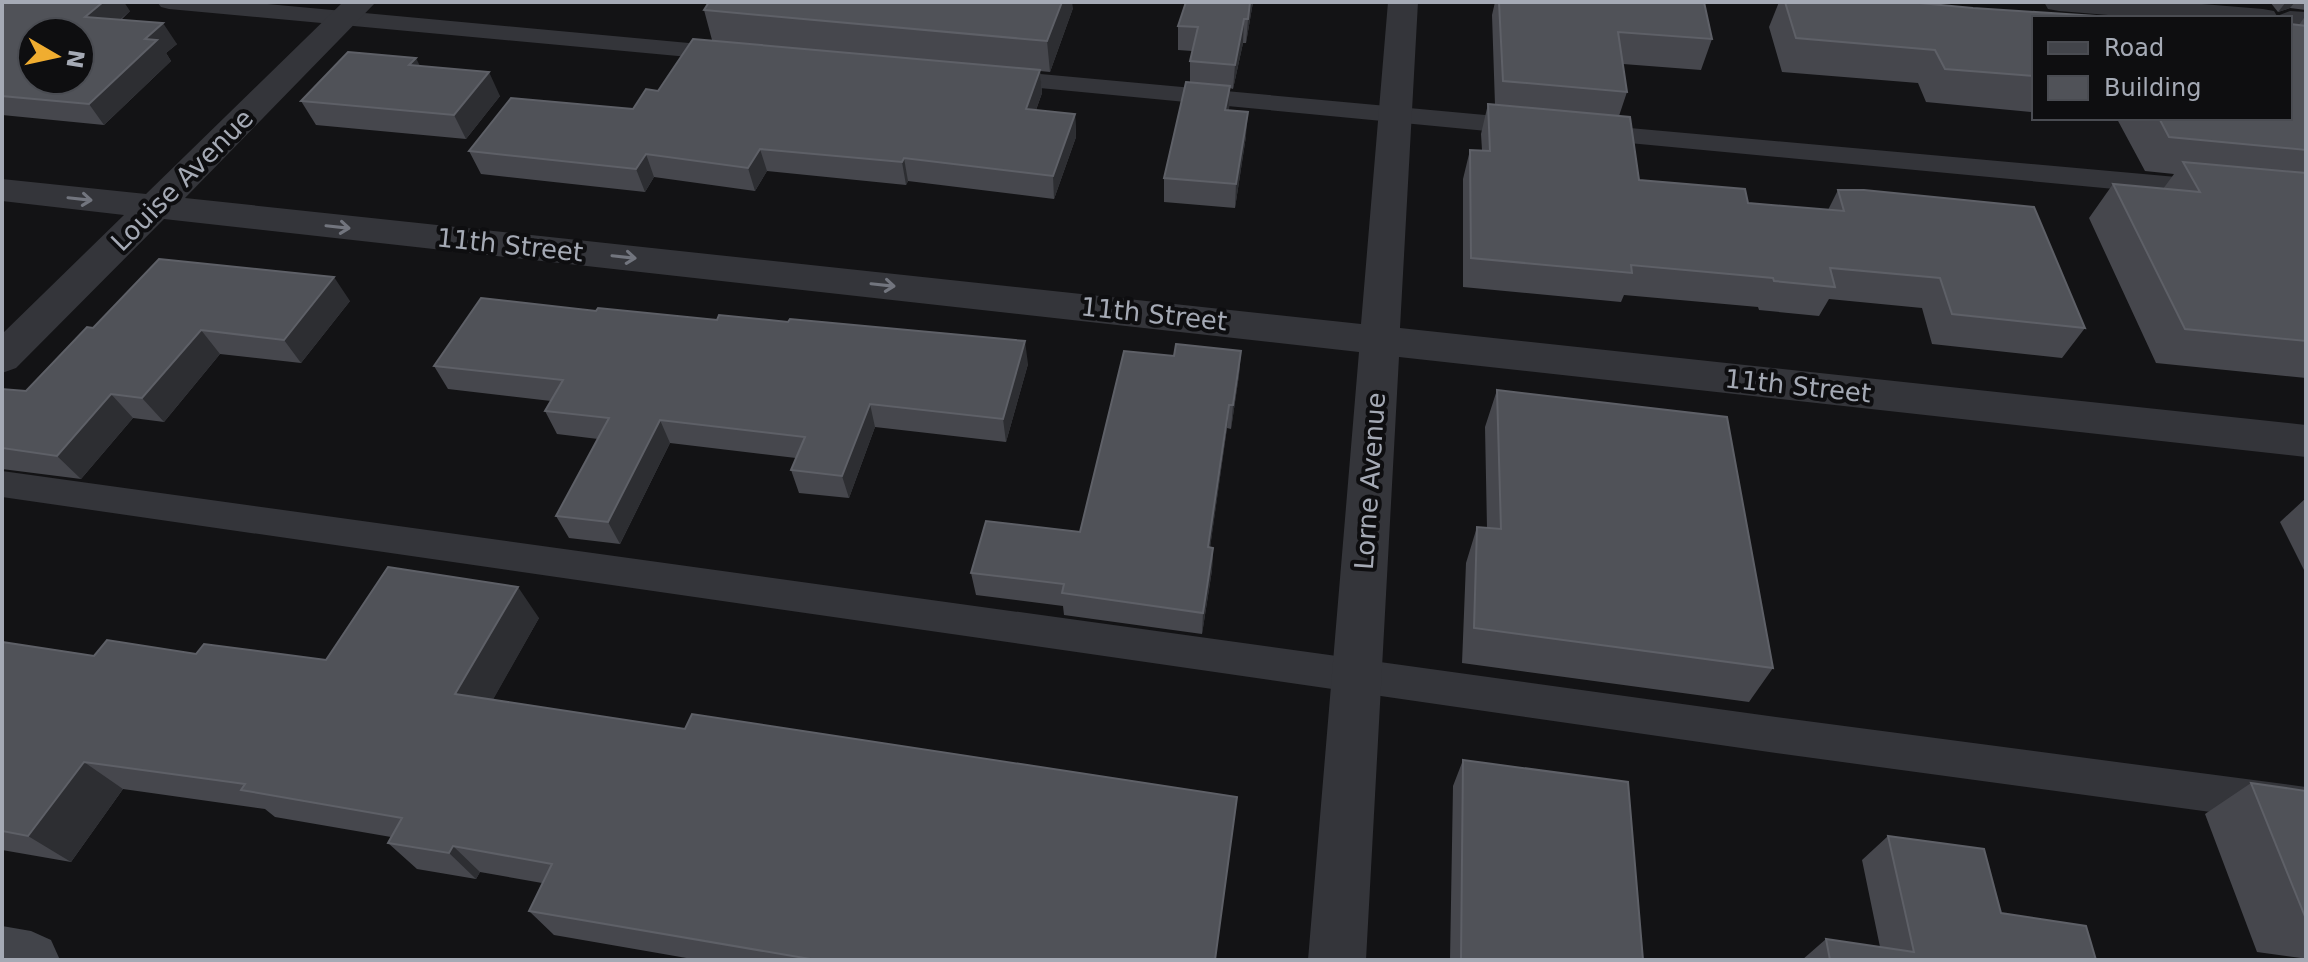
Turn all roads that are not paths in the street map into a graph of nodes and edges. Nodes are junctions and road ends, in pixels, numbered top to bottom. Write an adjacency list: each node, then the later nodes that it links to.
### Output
1 (169, 2): 4 (lane)
2 (1403, 2): 8 (street, Lorne Avenue)
3 (2059, 2): 5 (street)
4 (353, 10): 6 (lane); 11 (street, Louise Avenue)
5 (2238, 16)
6 (759, 56)
7 (966, 75): 8 (lane)
8 (1395, 115): 10 (lane); 12 (street, Lorne Avenue)
9 (2, 190): 11 (street, 11th Street, one-way to 11)
10 (2228, 191)
11 (155, 207): 12 (street, 11th Street, one-way to 12); 13 (street, Louise Avenue)
12 (1380, 339): 14 (street, 11th Street); 16 (street, Lorne Avenue)
13 (2, 358)
14 (2306, 441)
15 (2, 484): 16 (lane)
16 (1356, 675): 17 (lane); 20 (street, Lorne Avenue)
17 (2306, 806)
18 (2, 955): 19 (street)
19 (31, 960)
20 (1337, 960)

